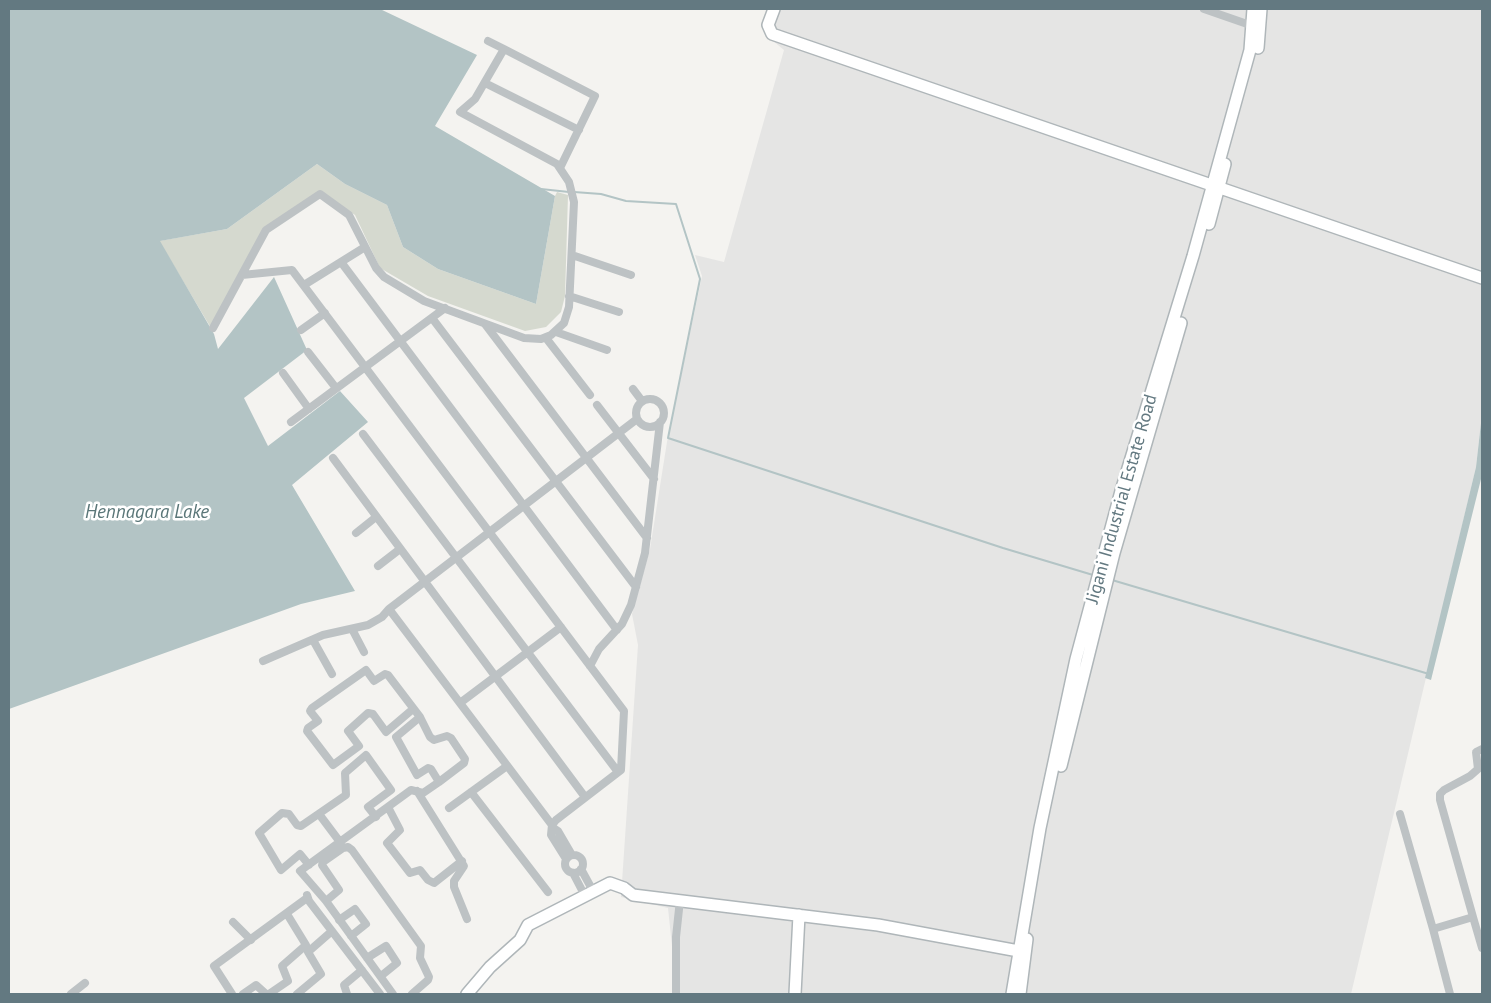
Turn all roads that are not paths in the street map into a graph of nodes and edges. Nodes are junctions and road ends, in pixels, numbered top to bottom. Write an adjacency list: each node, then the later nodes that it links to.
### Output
1 (774, 9): 11 (street)
2 (1204, 9): 5 (street)
3 (1253, 9): 5 (street, Jigani Industrial Estate Road)
4 (1261, 9): 11 (street, Jigani Industrial Estate Road)
5 (1253, 26): 11 (street, Jigani Industrial Estate Road)
6 (488, 41): 7 (street)
7 (504, 49): 8 (street); 9 (street)
8 (485, 83): 9 (street); 10 (street)
9 (579, 130): 10 (street)
10 (560, 168): 13 (street)
11 (1216, 185): 17 (street); 111 (street, Jigani Industrial Estate Road)
12 (365, 247): 14 (street); 20 (street); 25 (street)
13 (572, 255): 16 (street); 19 (street)
14 (341, 262): 18 (street); 29 (street)
15 (242, 275): 18 (street)
16 (631, 275)
17 (1482, 278)
18 (304, 285): 22 (street)
19 (570, 296): 21 (street); 27 (street)
20 (445, 308): 23 (street); 24 (street)
21 (620, 312)
22 (325, 313): 26 (street); 32 (street)
23 (432, 318): 29 (street); 48 (street)
24 (484, 324): 28 (street); 46 (street)
25 (213, 328)
26 (301, 330)
27 (556, 332): 28 (street); 30 (street)
28 (546, 338): 36 (street)
29 (400, 341): 32 (street); 61 (street)
30 (607, 350)
31 (308, 352): 34 (street)
32 (366, 367): 34 (street); 50 (street)
33 (283, 373): 39 (street)
34 (336, 388): 39 (street)
35 (633, 388): 37 (street)
36 (590, 395)
37 (642, 401): 40 (street); 42 (street)
38 (597, 405): 43 (street)
39 (309, 409): 41 (street)
40 (637, 419): 42 (street); 43 (street)
41 (291, 422)
42 (660, 422): 47 (street)
43 (619, 433): 46 (street); 47 (street)
44 (362, 434): 54 (street)
45 (333, 458): 49 (street)
46 (586, 458): 48 (street); 52 (street)
47 (654, 479): 52 (street)
48 (556, 481): 50 (street); 57 (street)
49 (376, 517): 51 (street); 53 (street)
50 (490, 532): 54 (street); 59 (street)
51 (356, 533)
52 (647, 538): 57 (street)
53 (400, 549): 55 (street); 56 (street)
54 (456, 558): 56 (street); 64 (street)
55 (378, 566)
56 (425, 582): 58 (street); 68 (street)
57 (636, 587): 61 (street)
58 (389, 609): 60 (street); 69 (street)
59 (561, 627): 64 (street); 66 (street)
60 (352, 629): 62 (street); 63 (street)
61 (617, 630): 66 (street)
62 (313, 640): 65 (street); 67 (street)
63 (364, 652)
64 (527, 652): 68 (street); 76 (street)
65 (263, 661)
66 (590, 666): 76 (street)
67 (332, 674)
68 (496, 676): 69 (street); 80 (street)
69 (460, 703): 75 (street)
70 (413, 709): 71 (street); 72 (street); 72 (street)
71 (420, 717): 77 (street); 77 (street)
72 (359, 746): 74 (street)
73 (1482, 749): 101 (street)
74 (366, 755): 83 (street); 85 (street)
75 (507, 766): 79 (street); 86 (street)
76 (618, 772): 80 (street)
77 (439, 782): 78 (street)
78 (417, 791): 81 (street); 89 (street)
79 (471, 792): 82 (street); 94 (street)
80 (585, 797): 86 (street)
81 (388, 807): 85 (street); 89 (street)
82 (449, 808)
83 (318, 814): 87 (street); 90 (street)
84 (1400, 814): 105 (street)
85 (376, 817): 87 (street)
86 (552, 826): 88 (street)
87 (340, 842): 90 (street)
88 (569, 857): 91 (street); 92 (street)
89 (462, 861): 102 (street)
90 (309, 865): 93 (street)
91 (581, 869): 92 (street); 95 (street)
92 (573, 873): 95 (street)
93 (315, 889): 96 (street); 98 (street)
94 (548, 892)
95 (589, 893): 97 (street); 126 (street)
96 (307, 898): 99 (street); 106 (street)
97 (680, 900): 100 (street); 127 (street)
98 (326, 901): 103 (street); 125 (street)
99 (287, 914): 108 (street); 120 (street)
100 (799, 915): 111 (street); 128 (street)
101 (1473, 917): 105 (street); 109 (street)
102 (467, 919)
103 (339, 920): 107 (street); 107 (street)
104 (233, 922): 108 (street)
105 (1433, 929): 131 (street)
106 (332, 931): 112 (street); 121 (street)
107 (352, 936): 110 (street)
108 (251, 940): 118 (street)
109 (1482, 948)
110 (362, 950): 112 (street); 113 (street)
111 (1022, 952): 129 (street, Jigani Industrial Estate Road); 130 (street, Jigani Industrial Estate Road)
112 (353, 958): 114 (street)
113 (367, 958): 115 (street); 115 (street)
114 (362, 970): 122 (street); 123 (street)
115 (381, 976): 124 (street)
116 (85, 983): 117 (street)
117 (71, 994)
118 (232, 994)
119 (243, 994): 120 (street)
120 (268, 994)
121 (297, 994)
122 (347, 994)
123 (380, 994)
124 (393, 994)
125 (412, 994)
126 (466, 994)
127 (676, 994)
128 (795, 994)
129 (1012, 994)
130 (1020, 994)
131 (1450, 994)

